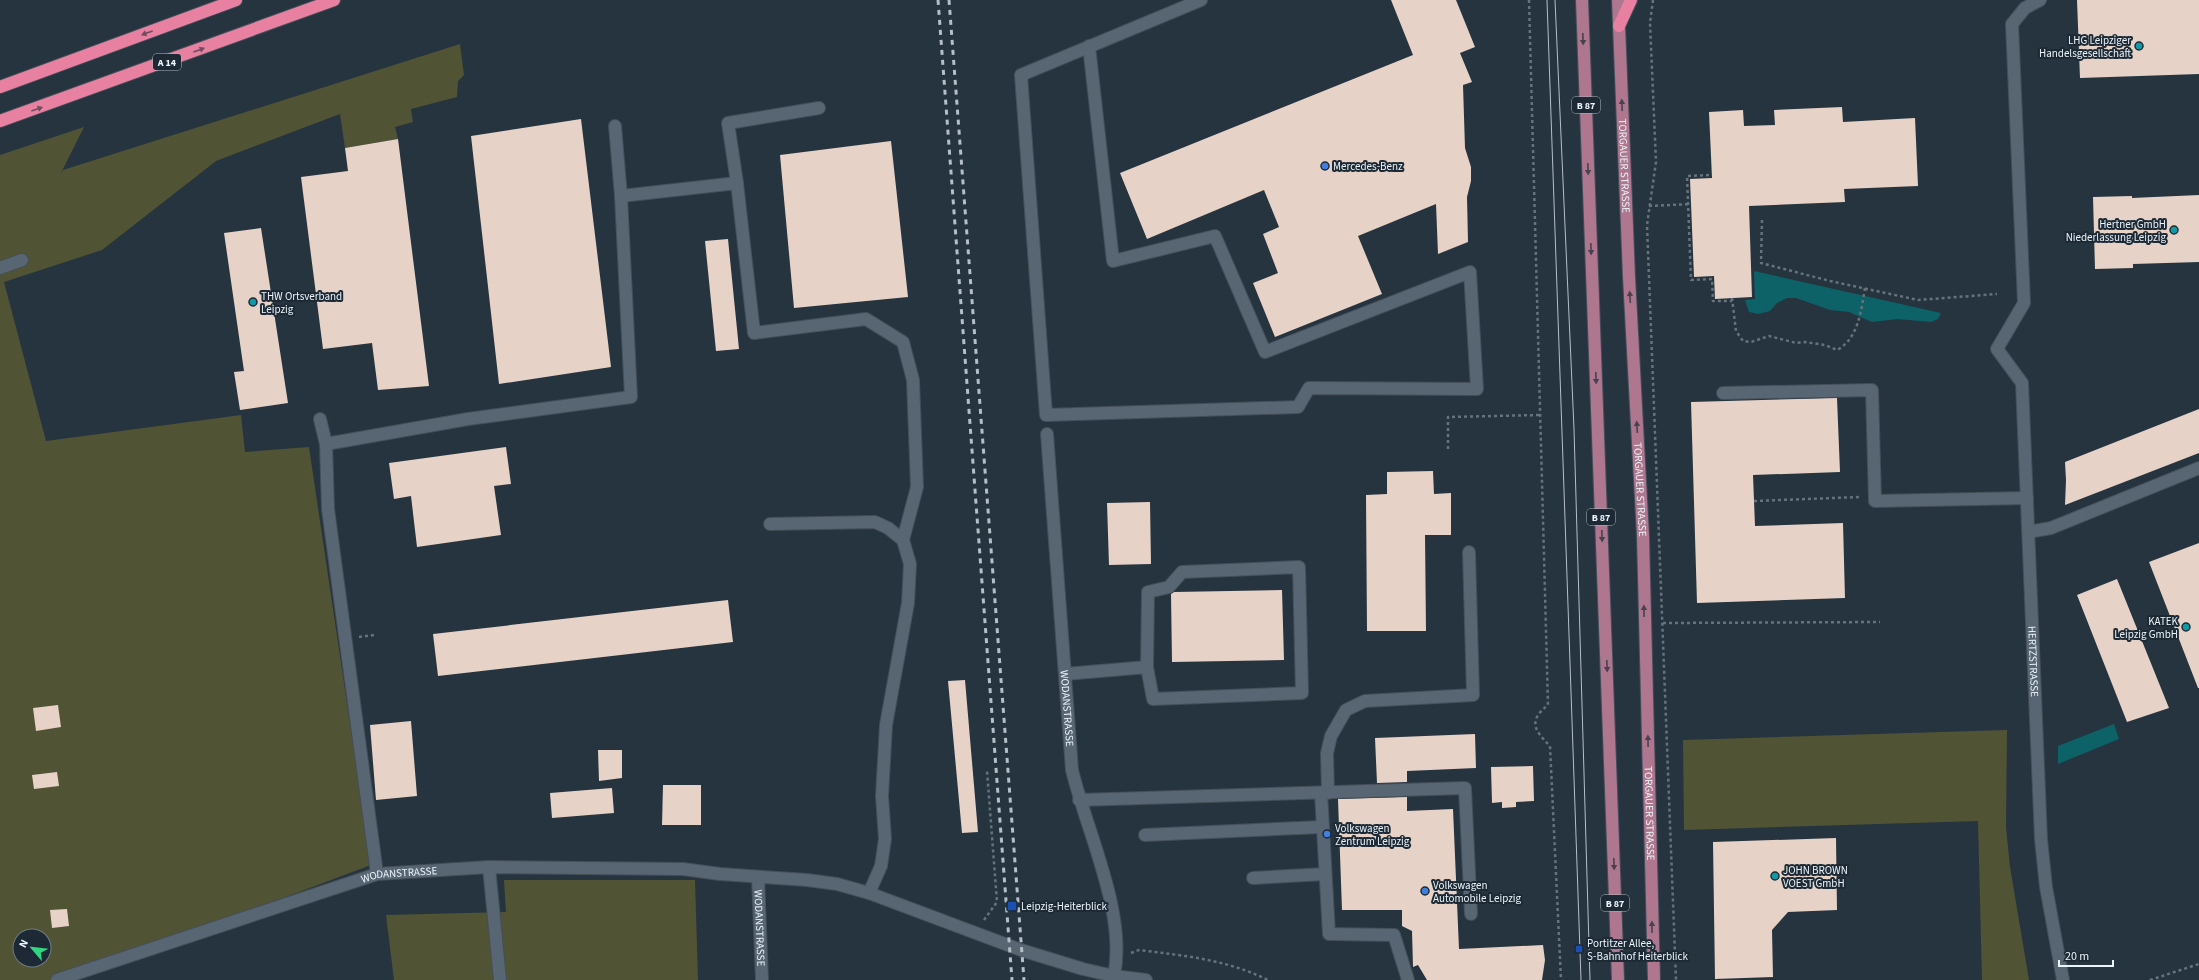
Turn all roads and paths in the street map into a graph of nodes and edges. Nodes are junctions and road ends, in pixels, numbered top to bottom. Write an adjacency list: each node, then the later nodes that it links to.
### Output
1 (236, 0): 12 (highway, one-way to 12)
2 (334, 0): 14 (highway, A 14, one-way to 2)
3 (1201, 0): 11 (street)
4 (1529, 0): 27 (path)
5 (1582, 0): 67 (main road, B 87, one-way to 67)
6 (1618, 0): 10 (main road, TORGAUER STRASSE)
7 (1631, 0): 10 (highway)
8 (1653, 0): 20 (path)
9 (2040, 0): 34 (street, HERTZSTRASSE)
10 (1619, 26): 68 (main road, TORGAUER STRASSE, one-way to 10)
11 (1089, 46): 11 (street)
12 (0, 87)
13 (819, 108): 17 (street)
14 (0, 122)
15 (615, 126): 18 (street)
16 (1709, 175): 19 (path)
17 (737, 183): 18 (street); 38 (street)
18 (621, 196): 30 (street)
19 (1690, 204): 20 (path); 24 (path)
20 (1649, 206): 41 (path)
21 (1762, 220): 24 (path)
22 (22, 260): 23 (street)
23 (0, 268)
24 (1865, 288): 25 (path)
25 (1997, 294)
26 (1723, 393): 33 (street)
27 (1540, 415): 31 (path); 66 (path)
28 (320, 419): 30 (street)
29 (1047, 434): 43 (street, WODANSTRASSE)
30 (326, 444): 50 (street)
31 (1448, 449)
32 (2199, 468): 37 (street)
33 (1875, 496): 34 (street); 35 (path)
34 (2027, 498): 37 (street, HERTZSTRASSE)
35 (1754, 500)
36 (770, 524): 38 (street)
37 (2029, 532): 70 (street, HERTZSTRASSE)
38 (903, 540): 54 (street)
39 (1470, 552): 45 (street)
40 (1880, 622): 41 (path)
41 (1663, 623): 69 (path)
42 (1147, 667): 42 (street); 43 (street)
43 (1065, 674): 46 (street, WODANSTRASSE)
44 (986, 771): 56 (path)
45 (1324, 793): 46 (street); 47 (street); 55 (street)
46 (1079, 800): 57 (street, WODANSTRASSE)
47 (1322, 827): 48 (street); 51 (street)
48 (1145, 835)
49 (489, 867): 50 (street, WODANSTRASSE); 52 (street, WODANSTRASSE); 61 (street)
50 (377, 874): 60 (street, WODANSTRASSE)
51 (1325, 874): 53 (street); 65 (street)
52 (758, 877): 54 (street, WODANSTRASSE); 62 (street, WODANSTRASSE)
53 (1253, 878)
54 (869, 893): 56 (street, WODANSTRASSE)
55 (1471, 914)
56 (974, 933): 59 (street, WODANSTRASSE)
57 (1117, 959): 59 (street, WODANSTRASSE); 64 (path)
58 (2199, 964): 71 (path)
59 (1118, 978): 63 (street, WODANSTRASSE)
60 (56, 980)
61 (500, 980)
62 (762, 980)
63 (1146, 980)
64 (1268, 980)
65 (1408, 980)
66 (1561, 980)
67 (1618, 980)
68 (1654, 980)
69 (1676, 980)
70 (2063, 980)
71 (2150, 980)

